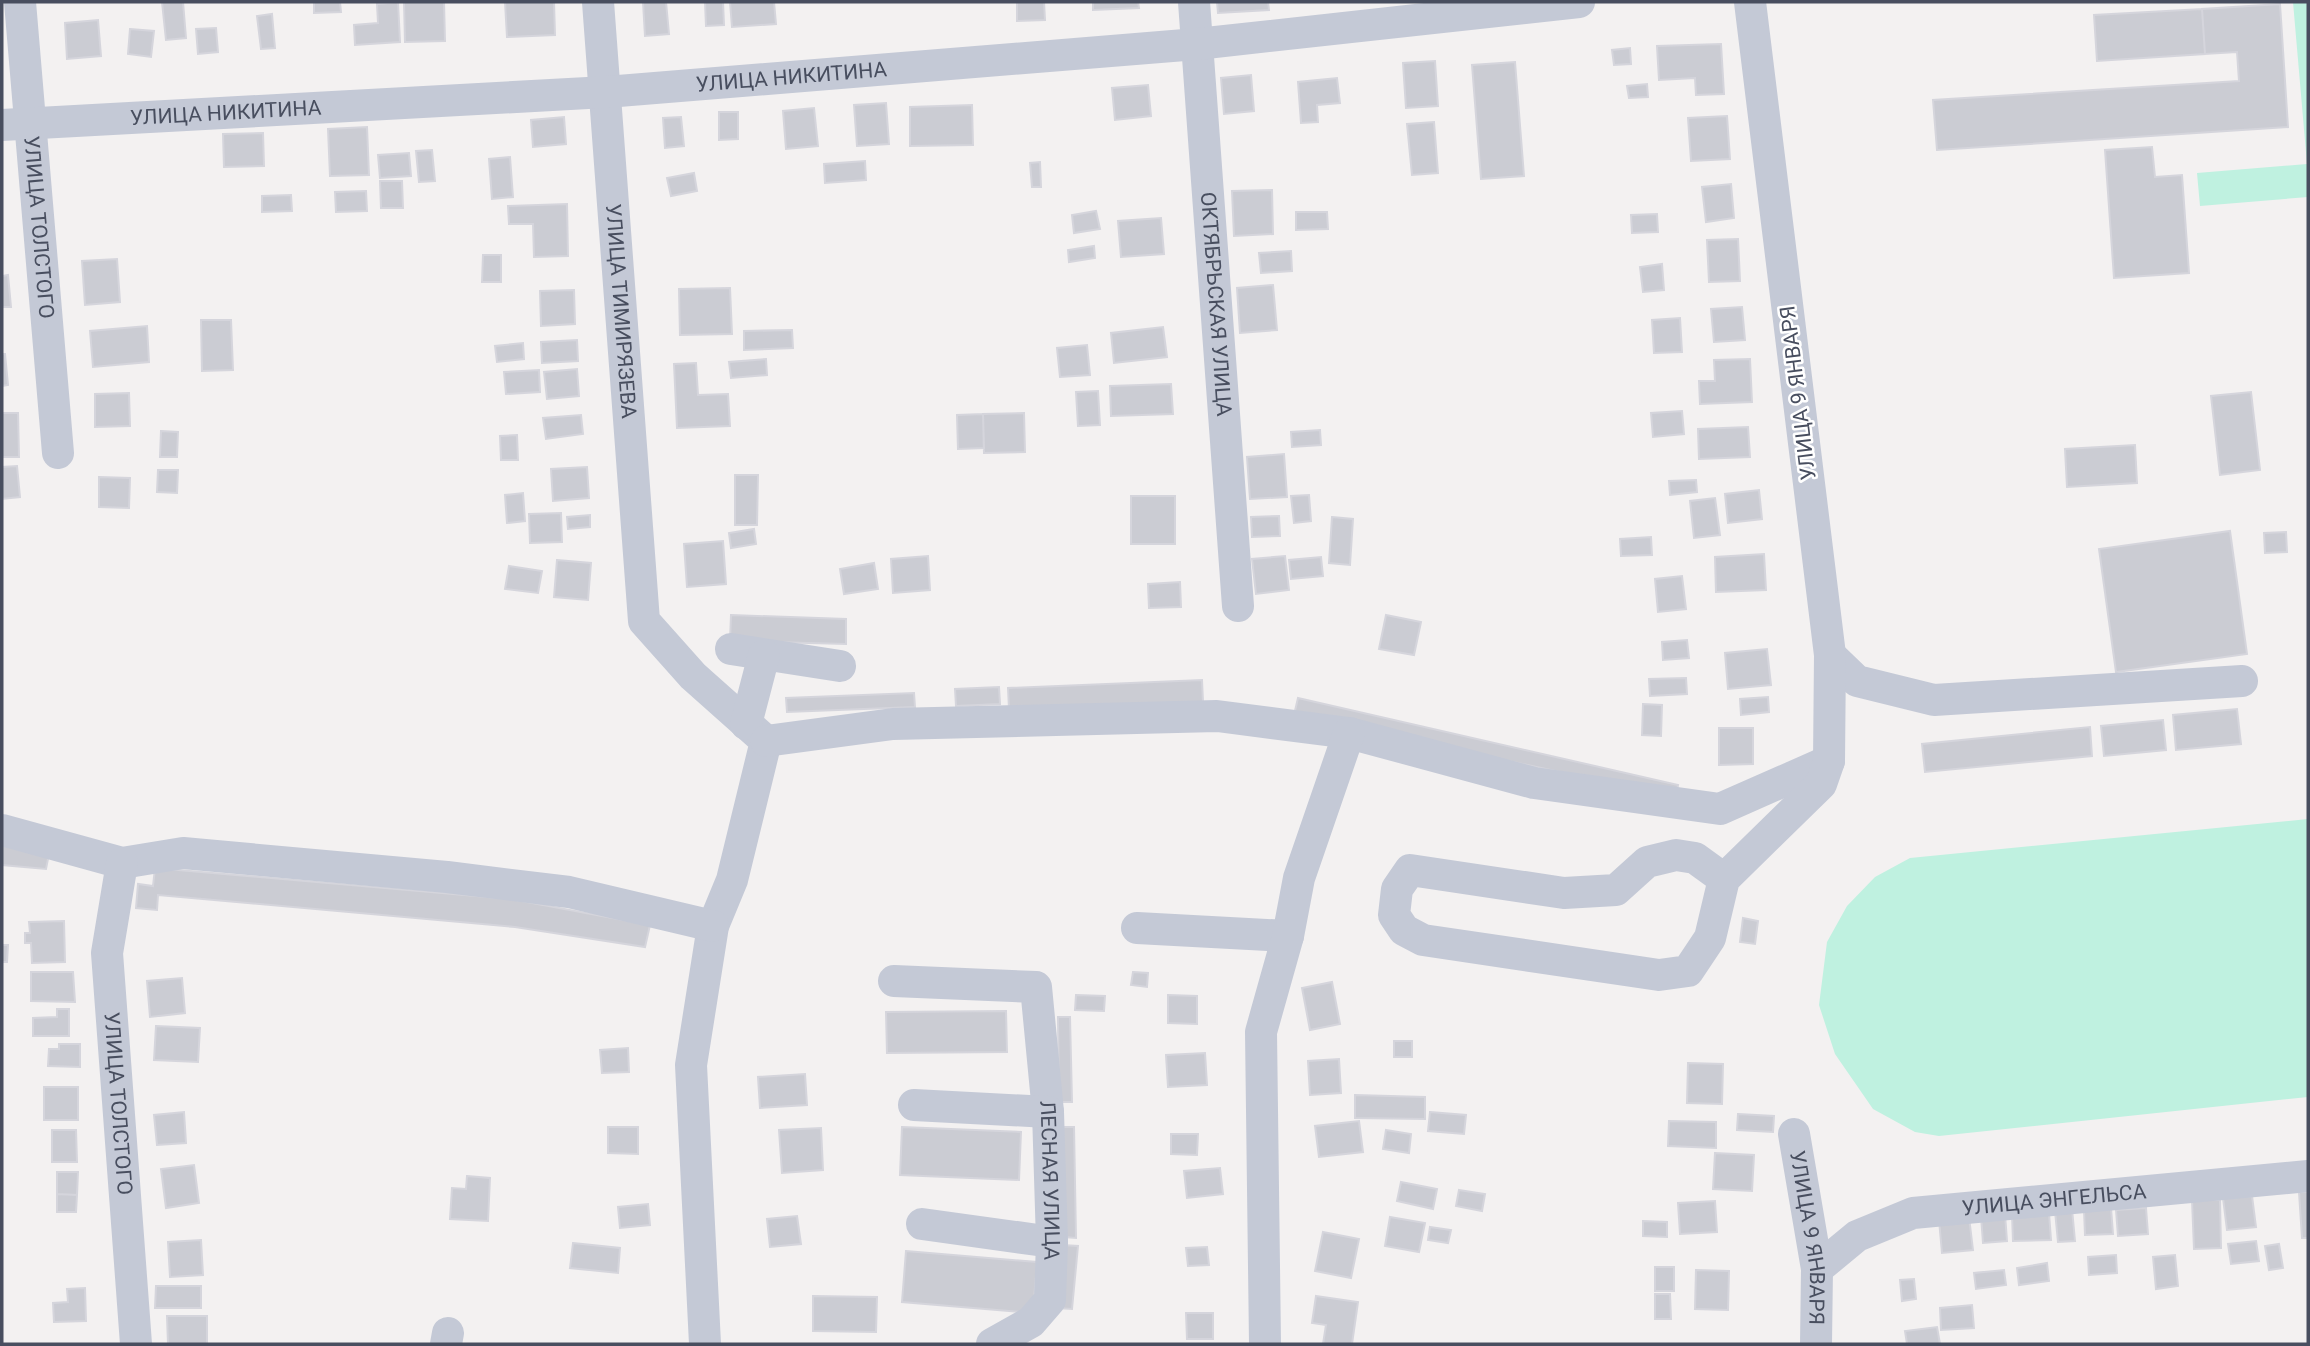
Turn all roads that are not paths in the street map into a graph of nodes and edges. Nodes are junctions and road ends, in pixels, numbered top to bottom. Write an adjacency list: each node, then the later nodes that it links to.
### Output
1 (20, 2): 8 (street, УЛИЦА ТОЛСТОГО)
2 (598, 2): 7 (street, УЛИЦА ТИМИРЯЗЕВА)
3 (1194, 2): 6 (street, ОКТЯБРЬСКАЯ УЛИЦА)
4 (1579, 2): 6 (street, УЛИЦА НИКИТИНА)
5 (1750, 2): 13 (street, УЛИЦА 9 ЯНВАРЯ)
6 (1198, 44): 7 (street, УЛИЦА НИКИТИНА); 10 (street, ОКТЯБРЬСКАЯ УЛИЦА)
7 (606, 92): 8 (street, УЛИЦА НИКИТИНА); 16 (street, УЛИЦА ТИМИРЯЗЕВА)
8 (16, 124): 9 (street, УЛИЦА ТОЛСТОГО)
9 (58, 453)
10 (1238, 606)
11 (731, 649): 12 (street)
12 (764, 655): 14 (street); 16 (street)
13 (1830, 655): 15 (street); 18 (street, УЛИЦА 9 ЯНВАРЯ)
14 (840, 666)
15 (2242, 681)
16 (756, 732): 17 (street); 22 (street)
17 (1349, 733): 18 (street); 24 (street)
18 (1825, 773): 21 (street)
19 (2, 830): 20 (street)
20 (122, 863): 22 (street); 33 (street, УЛИЦА ТОЛСТОГО)
21 (1724, 879): 21 (street)
22 (713, 926): 34 (street)
23 (1137, 929): 24 (street)
24 (1288, 936): 36 (street)
25 (894, 981): 27 (street, ЛЕСНАЯ УЛИЦА)
26 (914, 1105): 27 (street)
27 (1048, 1112): 31 (street, ЛЕСНАЯ УЛИЦА)
28 (1794, 1134): 32 (street, УЛИЦА 9 ЯНВАРЯ)
29 (2308, 1176): 32 (street, УЛИЦА ЭНГЕЛЬСА)
30 (922, 1224): 31 (street)
31 (1052, 1242): 35 (street, ЛЕСНАЯ УЛИЦА)
32 (1817, 1269): 37 (street, УЛИЦА 9 ЯНВАРЯ)
33 (136, 1344)
34 (705, 1344)
35 (992, 1344)
36 (1265, 1344)
37 (1816, 1344)

